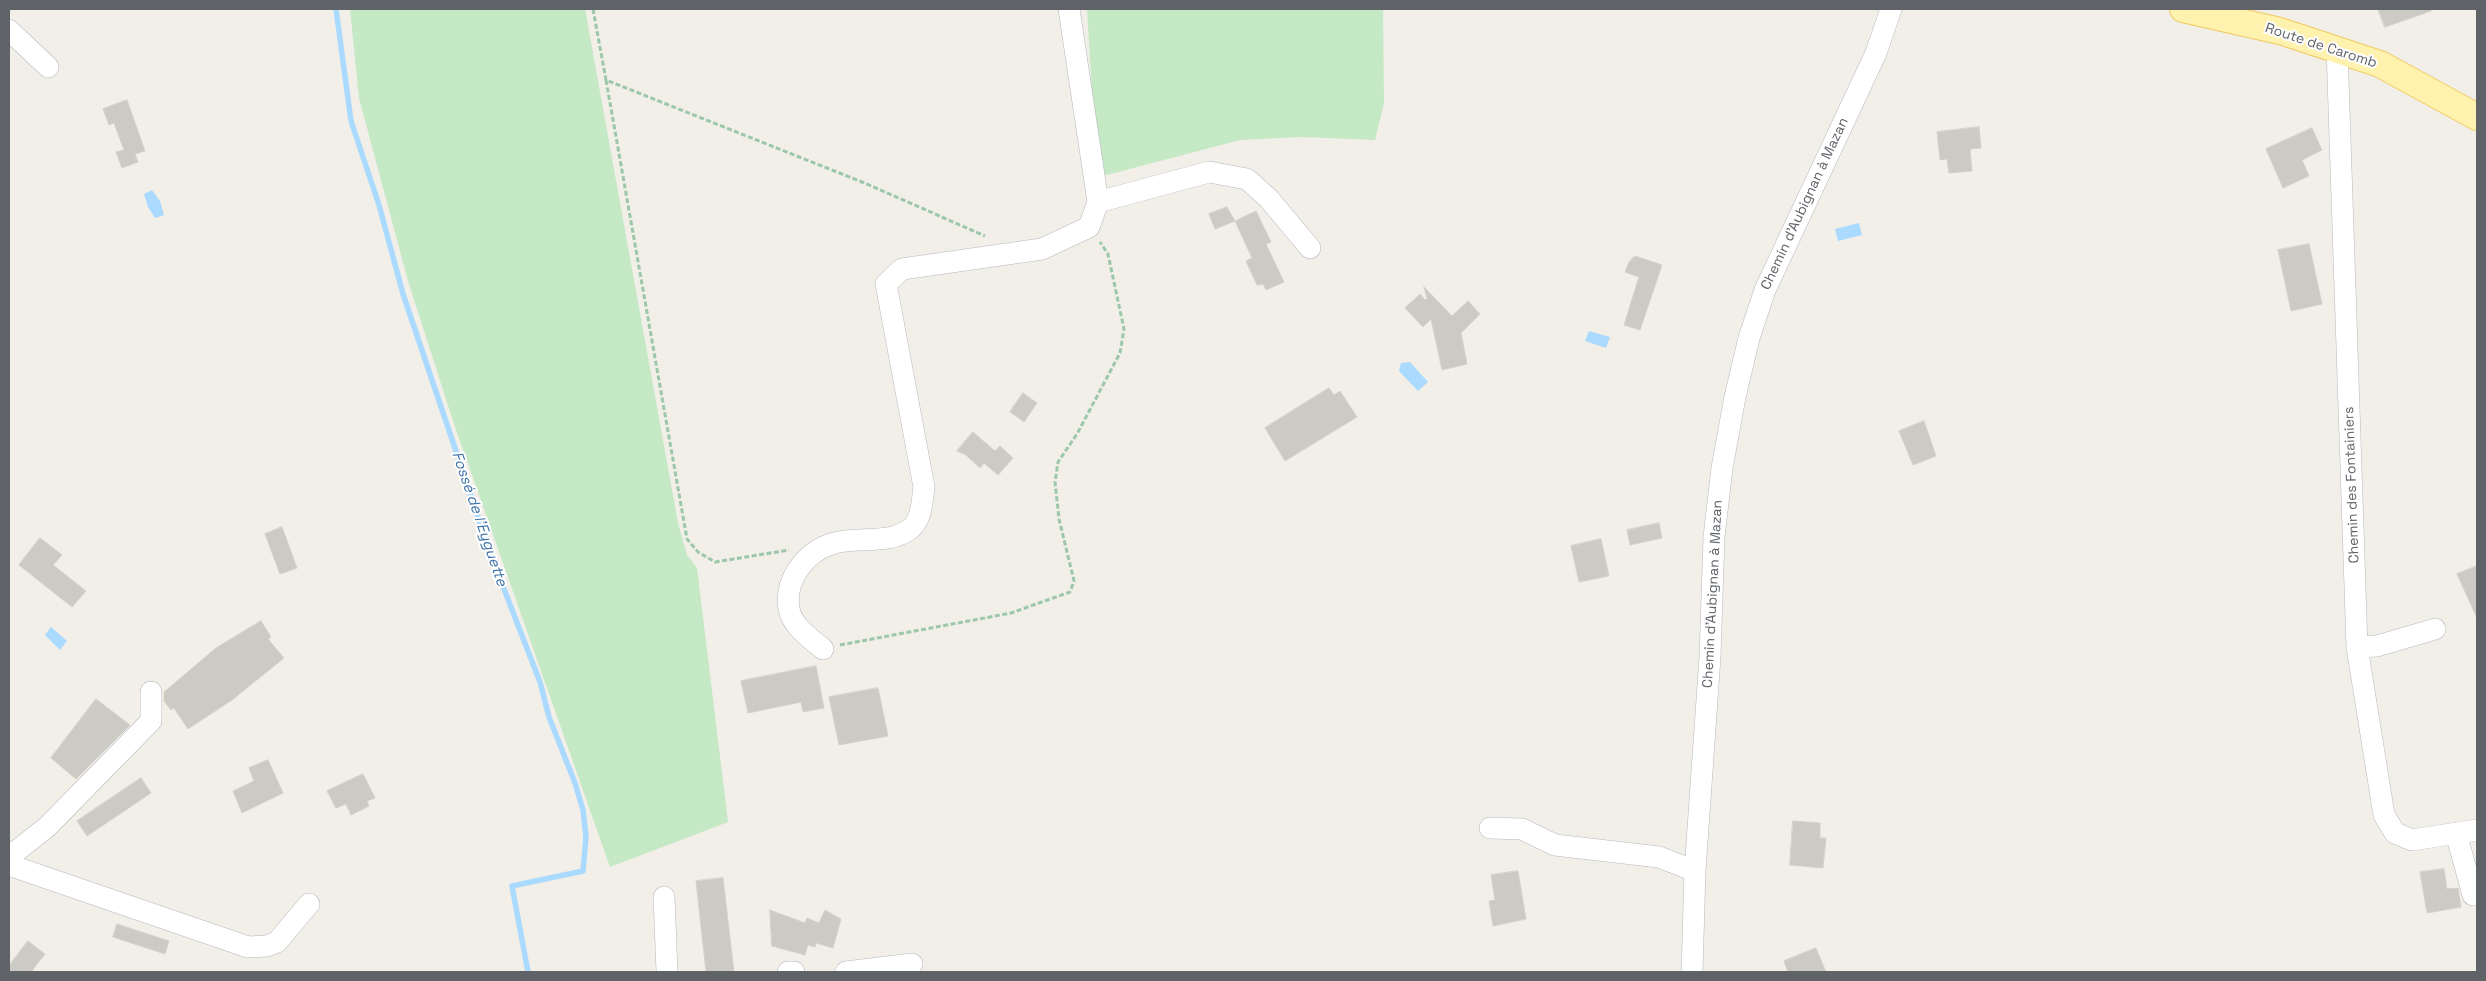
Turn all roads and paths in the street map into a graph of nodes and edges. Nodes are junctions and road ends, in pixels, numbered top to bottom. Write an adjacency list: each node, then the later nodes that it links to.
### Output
1 (593, 9): 9 (path)
2 (1070, 9): 11 (street)
3 (1891, 9): 25 (street, Chemin d'Aubignan à Mazan)
4 (2183, 9): 5 (main road, Route de Caromb)
5 (2250, 16): 7 (main road, Route de Caromb)
6 (9, 30): 8 (street)
7 (2337, 48): 10 (main road, Route de Caromb); 17 (street, Chemin des Fontainiers)
8 (48, 67)
9 (606, 80): 14 (path); 15 (path)
10 (2477, 117)
11 (1098, 202): 12 (street); 13 (street)
12 (1089, 227): 14 (street); 18 (path)
13 (1310, 248)
14 (1020, 252): 18 (street)
15 (793, 550)
16 (2435, 629): 17 (street)
17 (2357, 647): 22 (street, Chemin des Fontainiers)
18 (823, 649)
19 (151, 692): 23 (street)
20 (1490, 828): 25 (street)
21 (2477, 830): 22 (street, Chemin des Fontainiers)
22 (2456, 833): 26 (street)
23 (9, 857)
24 (9, 865): 28 (street)
25 (1695, 871): 34 (street, Chemin d'Aubignan à Mazan)
26 (2473, 895)
27 (664, 897): 30 (street)
28 (309, 904)
29 (912, 964): 33 (street)
30 (668, 972)
31 (788, 972): 32 (street)
32 (794, 972)
33 (846, 972)
34 (1692, 972)

